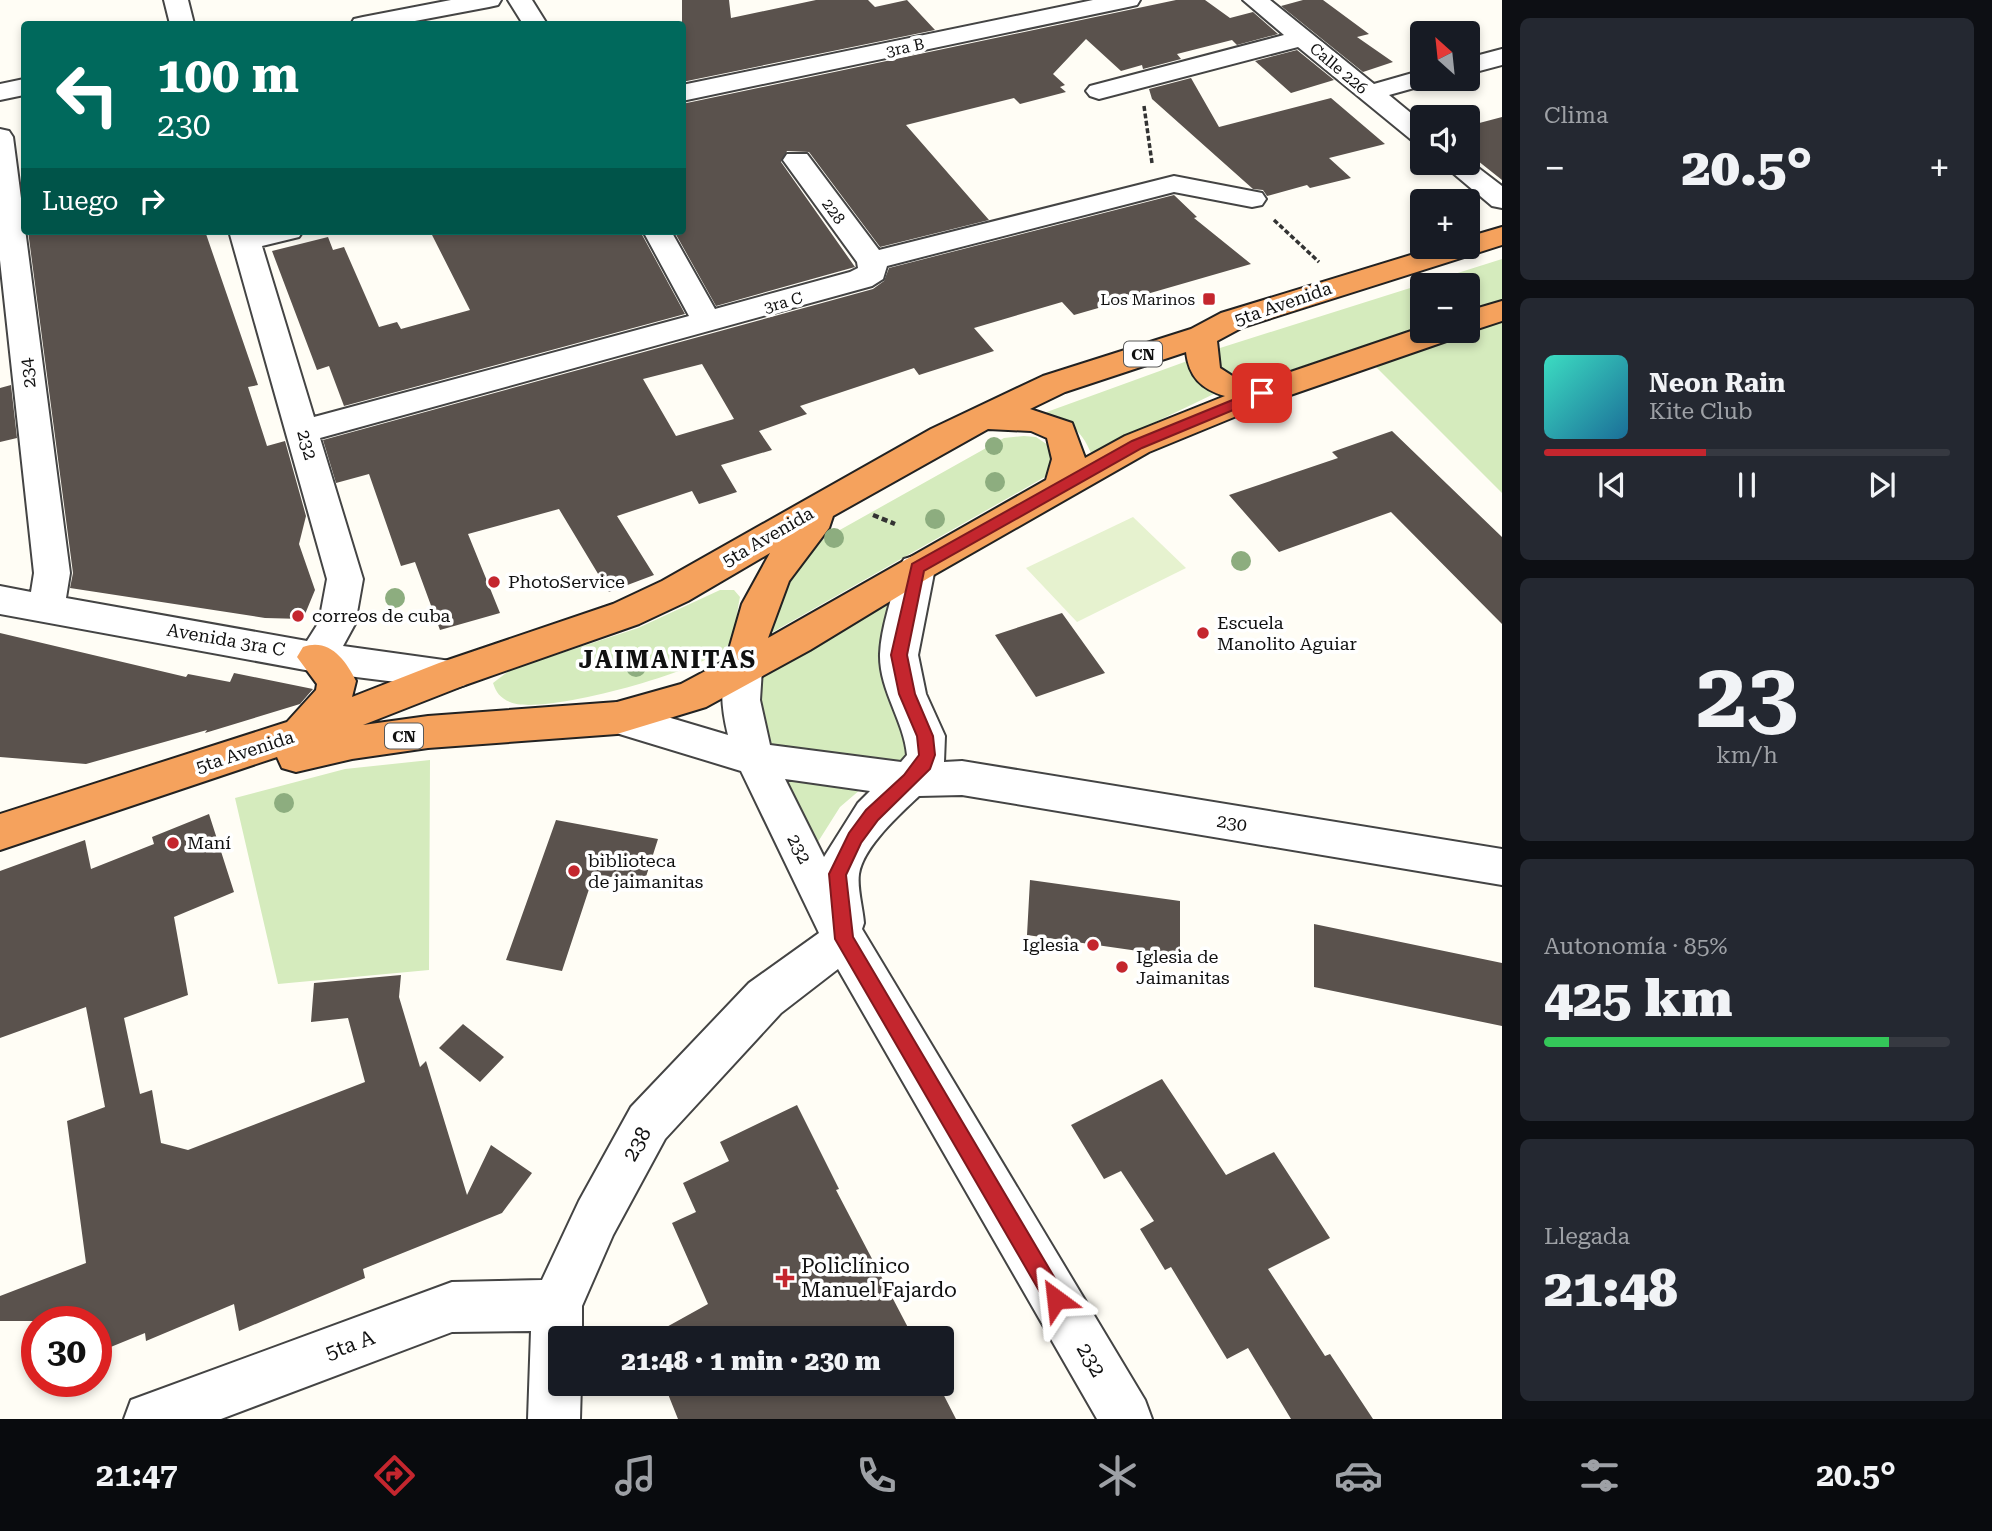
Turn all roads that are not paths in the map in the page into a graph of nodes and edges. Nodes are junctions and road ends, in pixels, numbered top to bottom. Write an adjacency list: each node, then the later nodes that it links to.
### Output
1 (176, 0): 6 (street)
2 (489, 0): 7 (street)
3 (520, 0): 8 (street)
4 (1128, 0): 16 (street, 3ra B)
5 (1255, 0): 9 (street, Calle 226)
6 (181, 21)
7 (379, 21)
8 (533, 21)
9 (1303, 38): 14 (street); 17 (street, Calle 226)
10 (1502, 57): 11 (street)
11 (1480, 63)
12 (1410, 82): 17 (street)
13 (21, 88): 15 (street)
14 (1099, 91)
15 (0, 92)
16 (686, 92)
17 (1368, 93): 18 (street, Calle 226)
18 (1410, 126)
19 (0, 137): 42 (street, 234)
20 (797, 160): 29 (street, 228)
21 (1470, 175): 23 (street)
22 (1252, 200): 29 (street)
23 (1502, 200)
24 (659, 235): 32 (street)
25 (245, 236): 37 (street, 232)
26 (1502, 236): 27 (highway, 5ta Avenida / CN)
27 (1480, 242)
28 (1424, 259): 33 (highway, 5ta Avenida / CN)
29 (872, 261): 32 (street, 3ra C)
30 (1502, 311): 31 (highway)
31 (1480, 318)
32 (708, 323): 37 (street, 3ra C)
33 (1202, 336): 35 (highway); 36 (highway, 5ta Avenida / CN)
34 (1410, 343): 35 (highway, 5ta Avenida / CN)
35 (1262, 393): 38 (highway, 5ta Avenida / CN)
36 (984, 418): 38 (highway); 39 (highway, 5ta Avenida / CN)
37 (303, 431): 43 (street, 232)
38 (1060, 486): 40 (highway, 5ta Avenida / CN)
39 (834, 499): 44 (highway); 45 (highway, 5ta Avenida / CN)
40 (917, 568): 44 (highway, 5ta Avenida / CN); 48 (street)
41 (0, 600): 42 (street, Avenida 3ra C)
42 (46, 607): 43 (street, Avenida 3ra C)
43 (316, 657): 45 (street, Avenida 3ra C); 47 (highway)
44 (743, 669): 46 (highway, 5ta Avenida / CN); 49 (street, 232)
45 (452, 674): 47 (highway, 5ta Avenida / CN)
46 (617, 718): 49 (street); 52 (highway, 5ta Avenida / CN)
47 (299, 734): 52 (highway, 5ta Avenida / CN)
48 (925, 736): 50 (street); 51 (street)
49 (755, 759): 51 (street, 230); 55 (street, 232)
50 (962, 778): 51 (street, 230); 54 (street, 230)
51 (910, 780): 55 (street, 232)
52 (62, 812): 53 (highway, 5ta Avenida / CN)
53 (0, 832)
54 (1502, 867)
55 (844, 939): 56 (street, 238); 59 (street, 232)
56 (557, 1305): 57 (street, 5ta A); 58 (street, 238)
57 (150, 1419)
58 (554, 1419)
59 (1126, 1419)

